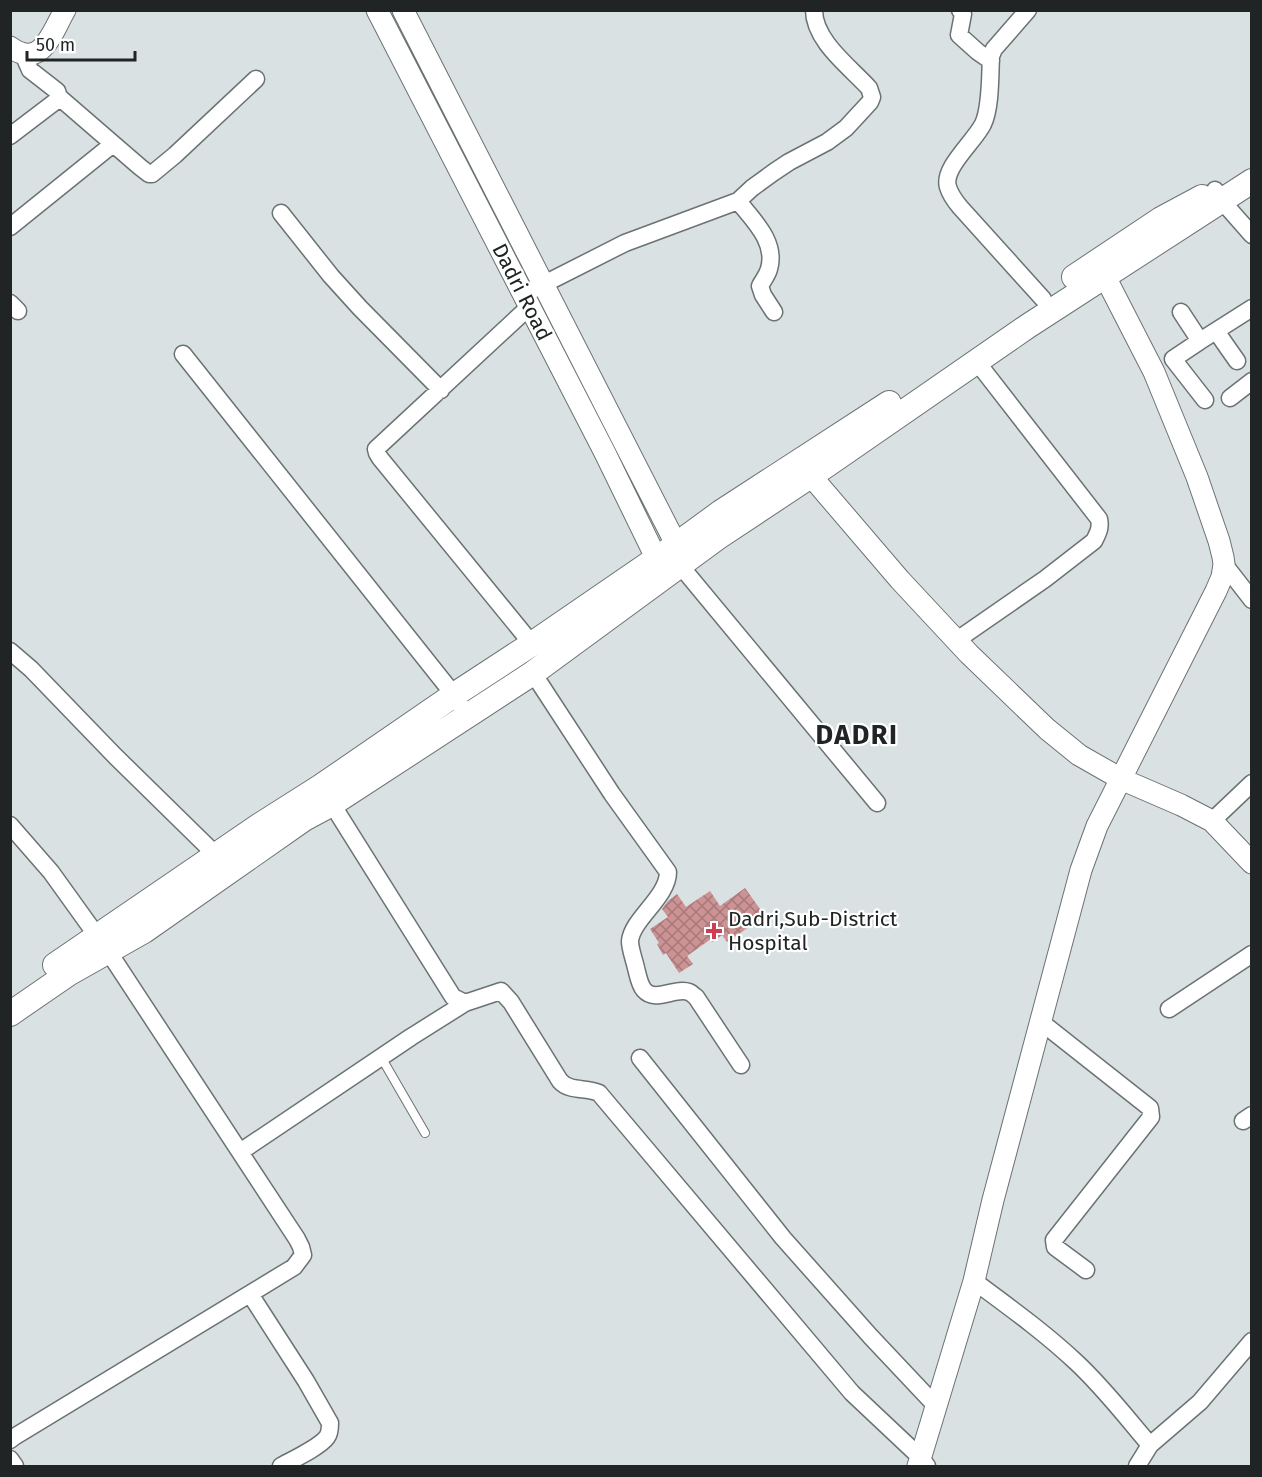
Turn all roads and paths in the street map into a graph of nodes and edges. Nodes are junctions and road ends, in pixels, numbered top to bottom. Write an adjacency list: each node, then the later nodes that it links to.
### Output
1 (64, 10): 8 (street)
2 (377, 10): 9 (street, Dadri Road)
3 (402, 10): 7 (street, Dadri Road)
4 (814, 10): 18 (street)
5 (960, 10): 10 (street)
6 (1028, 10): 10 (street)
7 (421, 44): 9 (street); 23 (street, Dadri Road)
8 (17, 50): 12 (street)
9 (400, 55): 25 (street, Dadri Road)
10 (991, 61): 24 (street)
11 (256, 80): 14 (street)
12 (59, 97): 13 (street); 14 (street)
13 (10, 136)
14 (113, 144): 20 (street)
15 (1251, 165): 17 (main road)
16 (1251, 181): 17 (main road)
17 (1218, 196): 21 (street); 22 (main road)
18 (738, 201): 23 (street); 27 (street)
19 (281, 213): 35 (street)
20 (10, 227)
21 (1251, 235)
22 (1100, 269): 24 (main road); 33 (main road); 40 (street)
23 (543, 284): 25 (street); 39 (street, Dadri Road)
24 (1043, 299): 39 (main road)
25 (526, 301): 35 (street); 39 (street, Dadri Road)
26 (1251, 308): 29 (street)
27 (774, 312)
28 (1181, 312): 30 (street)
29 (1216, 331): 30 (street); 32 (street)
30 (1200, 341): 37 (street)
31 (183, 354): 46 (street)
32 (1237, 361)
33 (976, 362): 38 (main road); 42 (street)
34 (1251, 381): 36 (street)
35 (441, 390): 43 (street)
36 (1230, 398)
37 (1205, 400)
38 (811, 476): 39 (main road); 42 (street)
39 (672, 559): 43 (main road); 45 (main road); 51 (street)
40 (1224, 564): 41 (street); 48 (street)
41 (1251, 600)
42 (957, 640): 48 (street)
43 (532, 644): 46 (main road)
44 (10, 651): 54 (street)
45 (533, 673): 47 (main road); 65 (street)
46 (454, 695): 47 (street); 54 (main road)
47 (467, 716): 50 (main road)
48 (1121, 779): 52 (street); 62 (street)
49 (1251, 783): 52 (street)
50 (332, 804): 56 (main road); 59 (street)
51 (877, 804)
52 (1212, 821): 55 (street)
53 (10, 825): 56 (street)
54 (216, 855): 56 (main road)
55 (1251, 863)
56 (103, 944): 58 (main road); 61 (main road); 67 (street)
57 (1251, 954): 60 (street)
58 (10, 995)
59 (465, 1003): 63 (street); 76 (street)
60 (1169, 1009)
61 (10, 1014)
62 (1041, 1022): 68 (street); 69 (street)
63 (381, 1057): 66 (lane); 67 (street)
64 (640, 1058): 72 (street)
65 (741, 1065)
66 (425, 1133)
67 (240, 1152): 70 (street)
68 (1086, 1270)
69 (974, 1281): 72 (street); 74 (street)
70 (250, 1294): 73 (street); 78 (street)
71 (1251, 1341): 74 (street)
72 (936, 1406): 76 (street)
73 (10, 1440)
74 (1150, 1446): 79 (street)
75 (10, 1459): 77 (street)
76 (922, 1464)
77 (15, 1467)
78 (281, 1467)
79 (1137, 1467)

